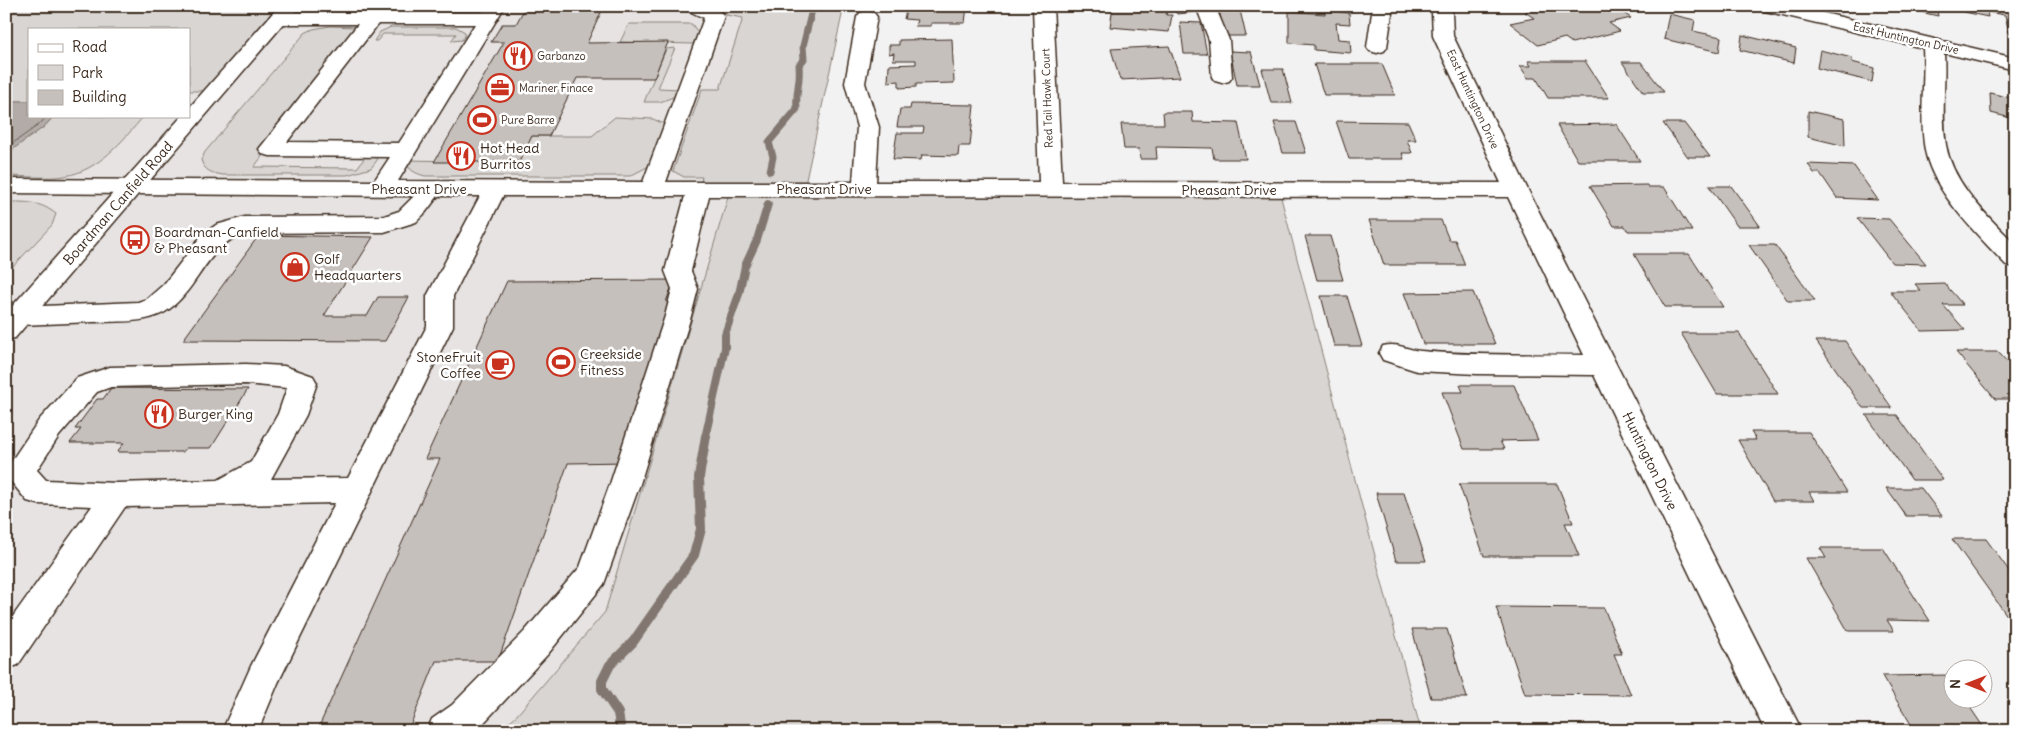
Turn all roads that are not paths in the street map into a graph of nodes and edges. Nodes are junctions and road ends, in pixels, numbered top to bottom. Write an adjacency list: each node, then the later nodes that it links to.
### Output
1 (694, 6): 21 (street)
2 (1044, 6): 24 (street, Red Tail Hawk Court)
3 (1205, 6): 14 (street)
4 (1383, 6): 12 (street)
5 (1444, 6): 25 (street, East Huntington Drive)
6 (1768, 6): 11 (street, East Huntington Drive)
7 (284, 12): 8 (street); 17 (street, Boardman Canfield Road)
8 (377, 12): 9 (street); 15 (street)
9 (492, 12): 15 (street)
10 (867, 17): 23 (street)
11 (1934, 45): 13 (street, East Huntington Drive); 26 (street)
12 (1376, 47)
13 (2015, 64)
14 (1222, 77)
15 (405, 150): 18 (street)
16 (6, 186): 17 (street, Pheasant Drive)
17 (131, 188): 18 (street, Pheasant Drive); 27 (street, Boardman Canfield Road)
18 (381, 189): 19 (street, Pheasant Drive)
19 (432, 189): 20 (street, Pheasant Drive); 27 (street)
20 (495, 189): 21 (street, Pheasant Drive); 30 (street)
21 (652, 189): 22 (street, Pheasant Drive)
22 (699, 189): 23 (street, Pheasant Drive); 35 (street)
23 (864, 189): 24 (street, Pheasant Drive)
24 (1051, 189): 25 (street, Pheasant Drive)
25 (1516, 190): 29 (street, Huntington Drive)
26 (2015, 259)
27 (13, 323)
28 (1393, 353): 29 (street)
29 (1603, 365): 36 (street, Huntington Drive)
30 (358, 490): 31 (street); 34 (street)
31 (222, 492): 32 (street); 32 (street)
32 (117, 495): 33 (street)
33 (6, 654)
34 (240, 731)
35 (446, 731)
36 (1784, 731)

